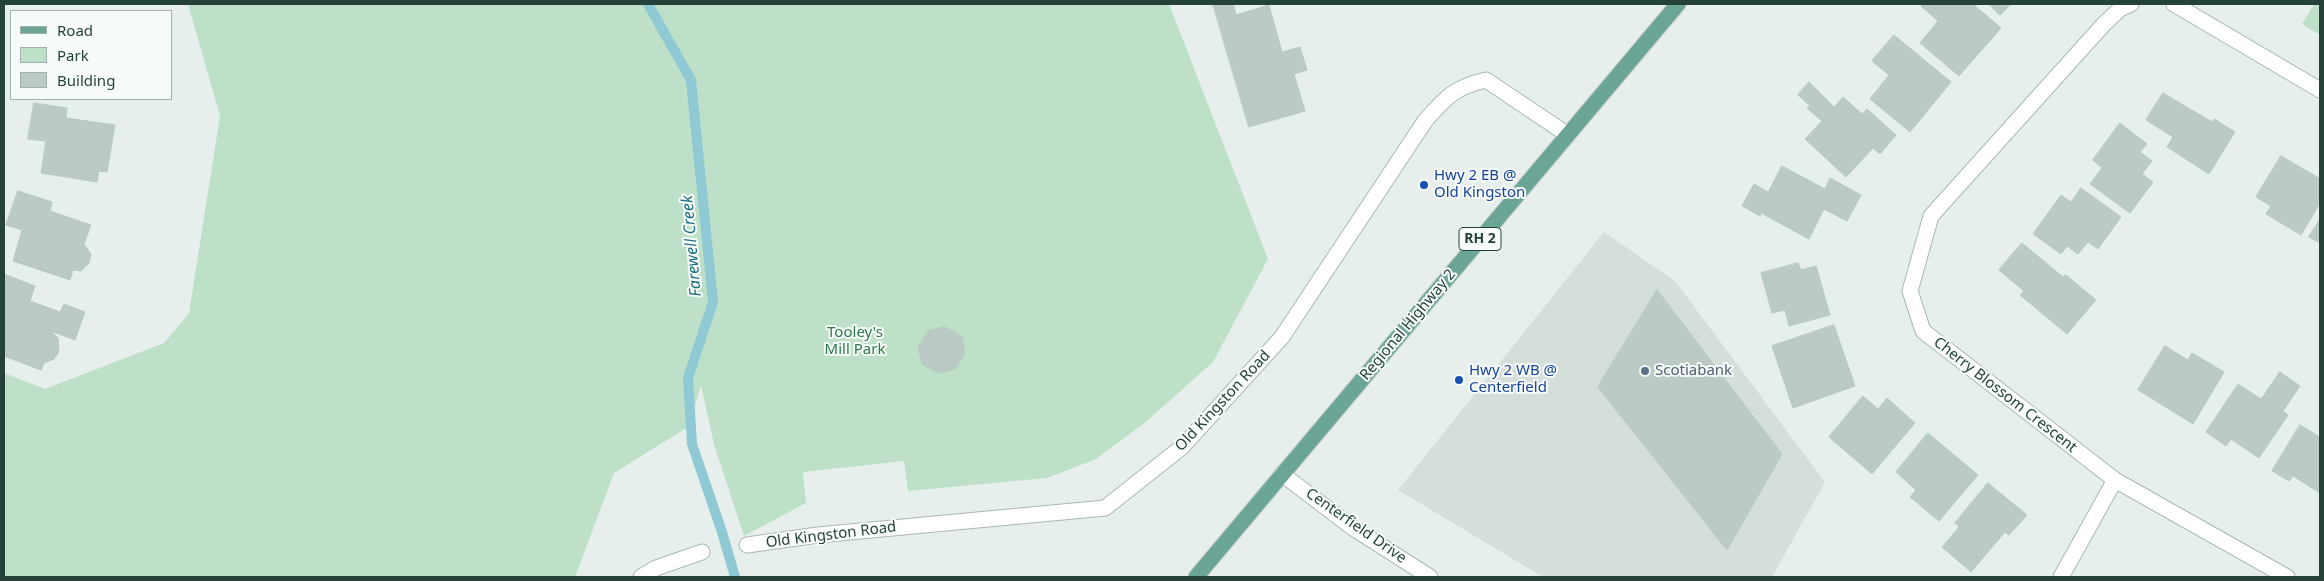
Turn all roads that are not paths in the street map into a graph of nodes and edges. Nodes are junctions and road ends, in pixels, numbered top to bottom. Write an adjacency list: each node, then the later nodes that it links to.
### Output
1 (1678, 4): 5 (main road, Regional Highway 2 / RH 2)
2 (2132, 4): 7 (street, Cherry Blossom Crescent)
3 (2174, 4): 4 (street)
4 (2320, 90)
5 (1568, 135): 6 (main road, Regional Highway 2 / RH 2); 8 (street, Old Kingston Road)
6 (1282, 474): 11 (main road, Regional Highway 2 / RH 2); 12 (street, Centerfield Drive)
7 (2115, 480): 13 (street); 14 (street, Cherry Blossom Crescent)
8 (747, 545)
9 (702, 552): 10 (street)
10 (641, 577)
11 (1196, 577)
12 (1430, 577)
13 (2061, 577)
14 (2287, 577)

